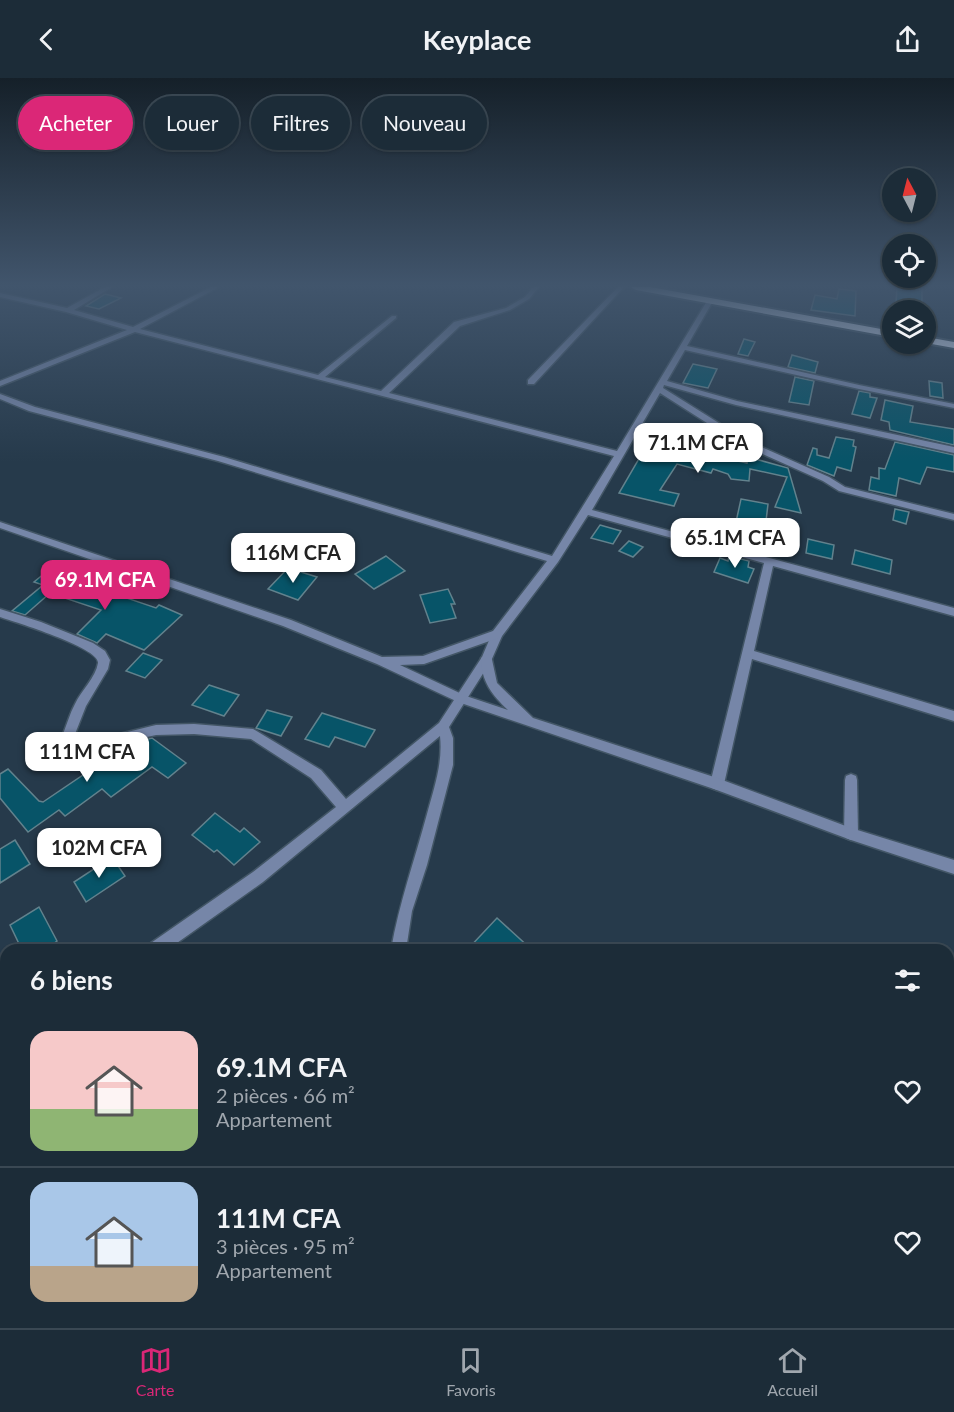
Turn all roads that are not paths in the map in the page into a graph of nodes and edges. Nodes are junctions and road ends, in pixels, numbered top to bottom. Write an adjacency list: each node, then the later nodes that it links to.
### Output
1 (96, 345): 9 (street)
2 (195, 345): 7 (street)
3 (359, 345): 7 (street)
4 (435, 345): 11 (street)
5 (566, 345): 8 (street)
6 (683, 347): 10 (street); 13 (street)
7 (320, 377): 11 (street)
8 (531, 382)
9 (0, 384)
10 (660, 385): 14 (street); 15 (street); 17 (street)
11 (383, 394): 15 (street)
12 (0, 396): 19 (street)
13 (954, 406)
14 (954, 450)
15 (620, 455): 16 (street)
16 (586, 511): 19 (street); 20 (street)
17 (954, 517)
18 (0, 525): 26 (street)
19 (554, 560): 23 (street)
20 (770, 562): 21 (street); 24 (street)
21 (954, 612)
22 (0, 613): 33 (street)
23 (497, 634): 25 (street); 26 (street)
24 (748, 654): 28 (street); 32 (street)
25 (487, 658): 27 (street); 29 (street)
26 (381, 661): 27 (street)
27 (462, 699): 29 (street); 30 (street)
28 (954, 716)
29 (530, 721): 32 (street)
30 (443, 727): 33 (street); 37 (street)
31 (851, 780): 34 (street)
32 (717, 784): 34 (street)
33 (345, 808): 36 (street)
34 (851, 834): 35 (street)
35 (954, 867)
36 (162, 944)
37 (397, 944)

